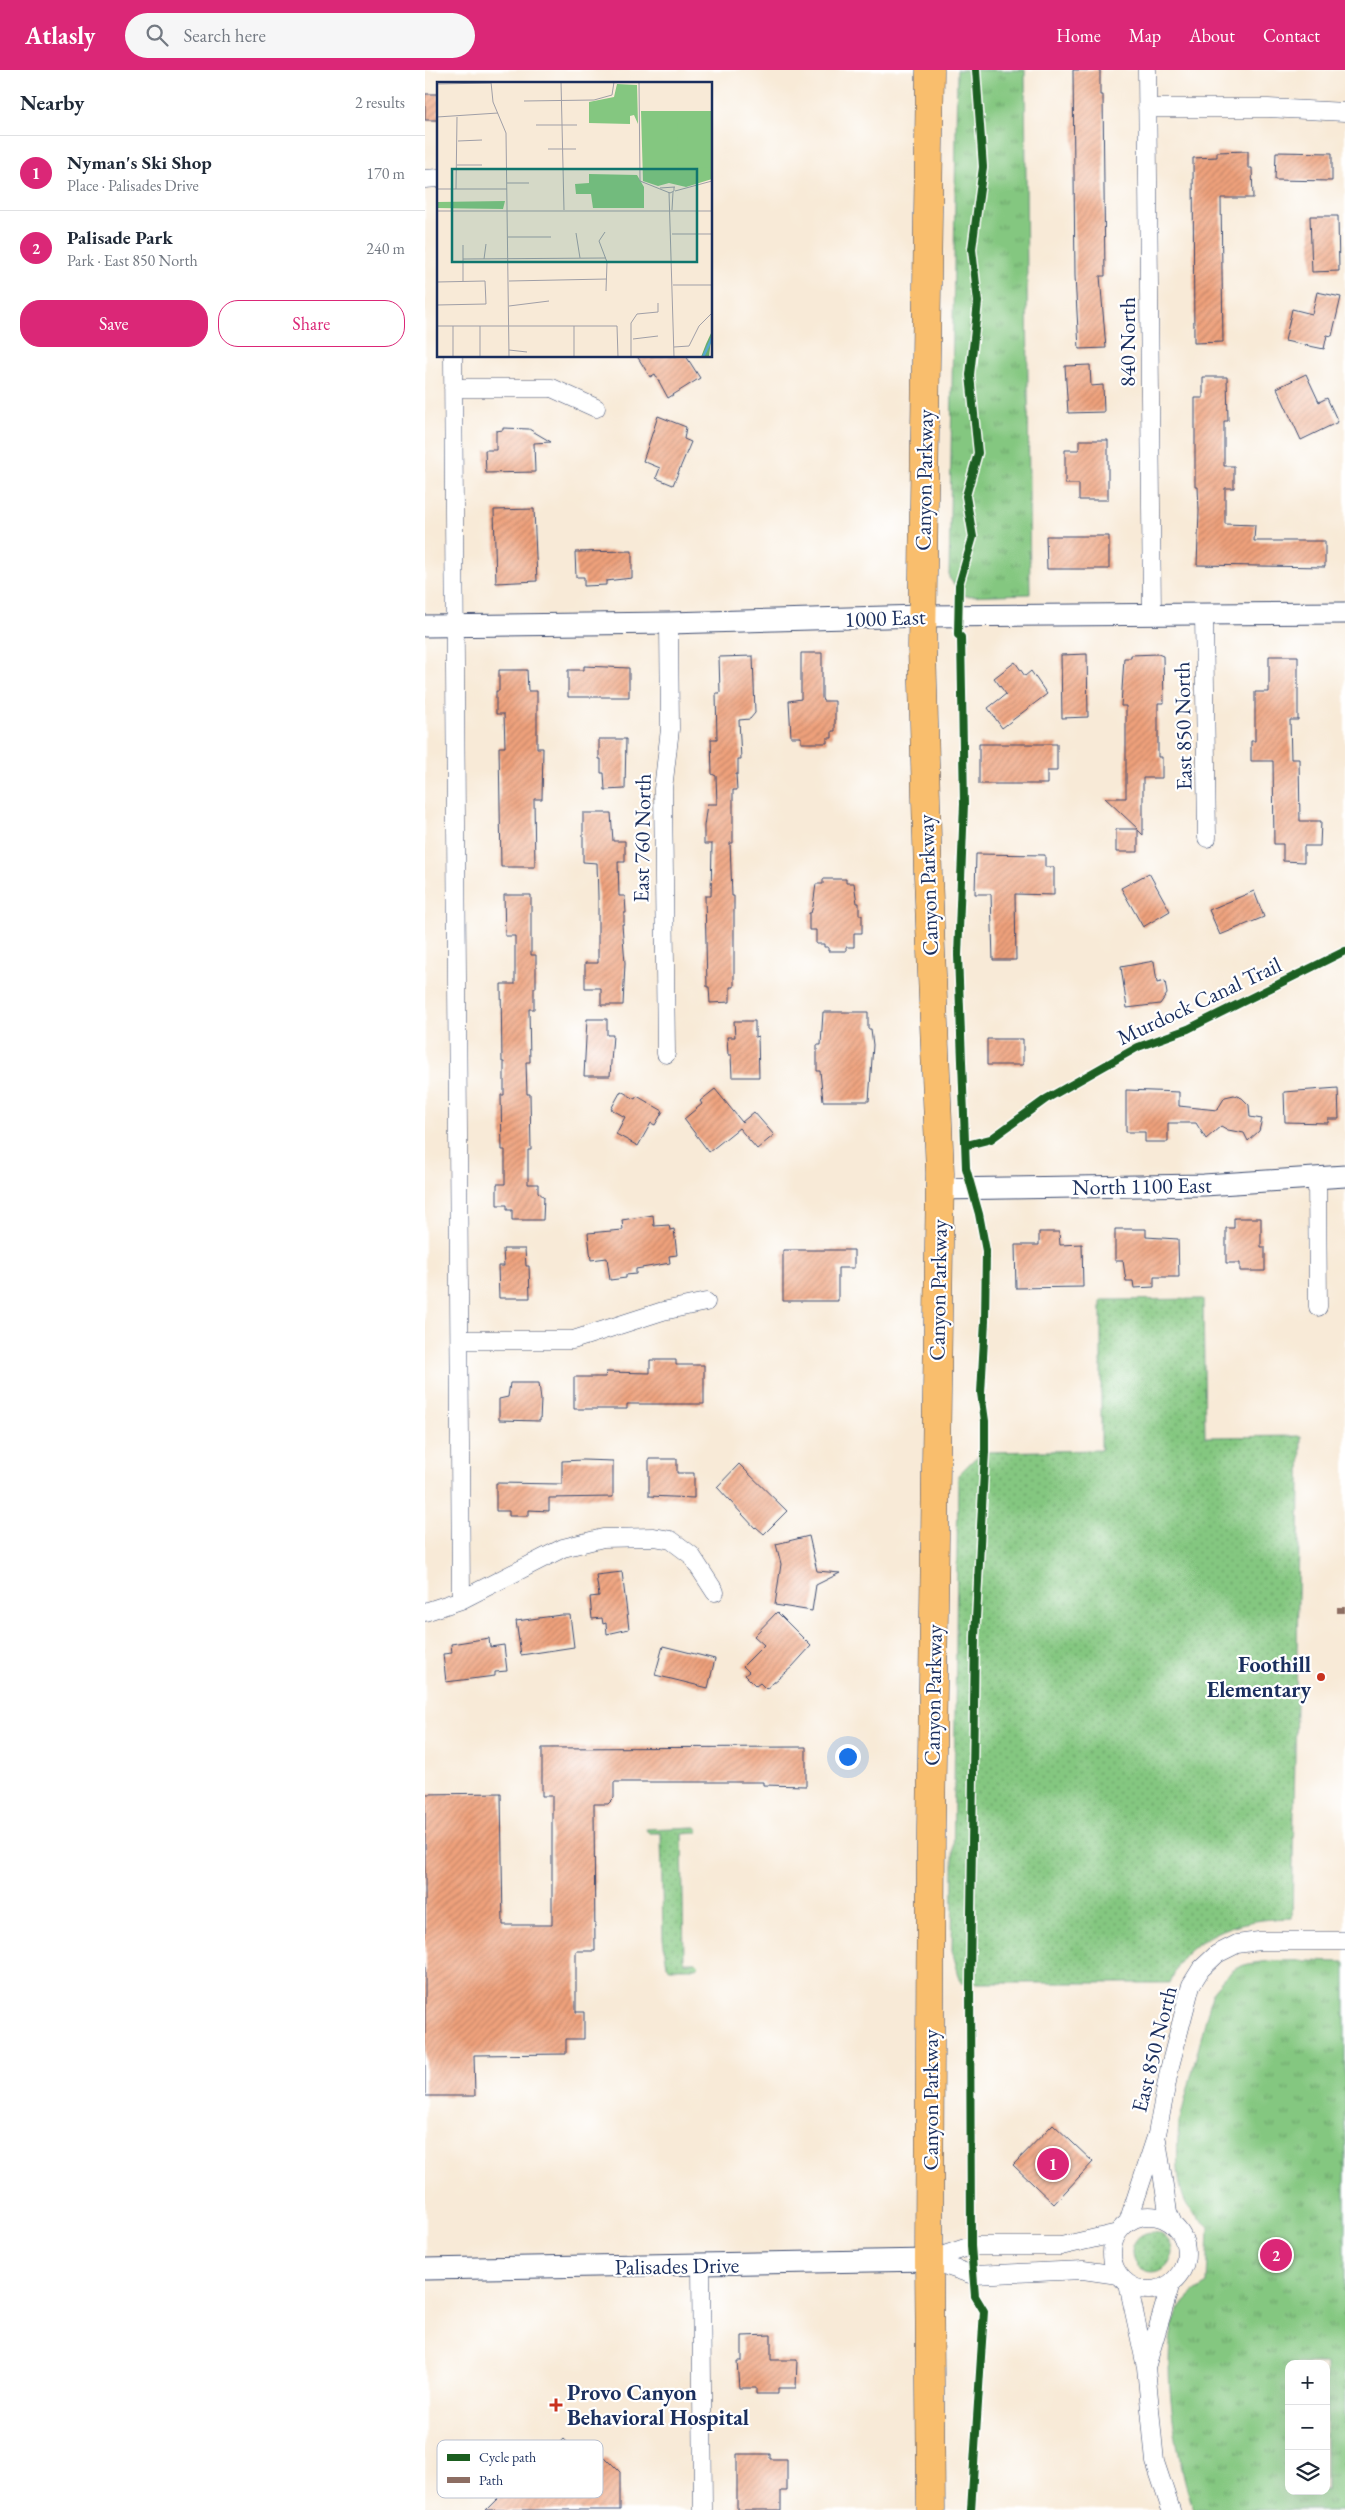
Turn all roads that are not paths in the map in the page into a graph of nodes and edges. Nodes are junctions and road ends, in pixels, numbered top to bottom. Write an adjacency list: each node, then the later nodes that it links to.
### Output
1 (930, 70): 11 (highway, Canyon Parkway)
2 (1147, 70): 3 (street, 840 North)
3 (1147, 108): 4 (street); 9 (street, 840 North)
4 (1345, 112)
5 (453, 358): 6 (street)
6 (453, 388): 7 (street); 13 (street)
7 (596, 408)
8 (1345, 613): 10 (street, 1000 East)
9 (1152, 614): 10 (street, 1000 East); 11 (street, 1000 East)
10 (1204, 614): 15 (street, East 850 North)
11 (923, 616): 12 (street, 1000 East); 19 (highway, Canyon Parkway)
12 (669, 623): 13 (street, 1000 East); 16 (street, East 760 North)
13 (455, 625): 14 (street, 1000 East); 22 (street)
14 (425, 626)
15 (1207, 838)
16 (666, 1054)
17 (1345, 1176): 18 (street, North 1100 East)
18 (1317, 1179): 19 (street, North 1100 East); 21 (street)
19 (939, 1189): 30 (highway, Canyon Parkway)
20 (706, 1302): 22 (street)
21 (1318, 1307)
22 (460, 1340): 24 (street)
23 (715, 1592): 24 (street)
24 (461, 1600): 25 (street)
25 (425, 1612)
26 (1345, 1941): 27 (street, East 850 North)
27 (1157, 2134): 28 (street, East 850 North); 29 (street, East 850 North)
28 (1174, 2226): 29 (street); 34 (street)
29 (1123, 2227): 30 (street, Palisades Drive); 33 (street)
30 (929, 2260): 31 (street, Palisades Drive); 33 (street, Palisades Drive); 37 (highway, Canyon Parkway)
31 (701, 2266): 32 (street, Palisades Drive); 36 (street)
32 (425, 2269)
33 (1123, 2279): 34 (street); 35 (street)
34 (1171, 2283): 35 (street)
35 (1147, 2367): 38 (street)
36 (703, 2510)
37 (931, 2510)
38 (1171, 2510)

